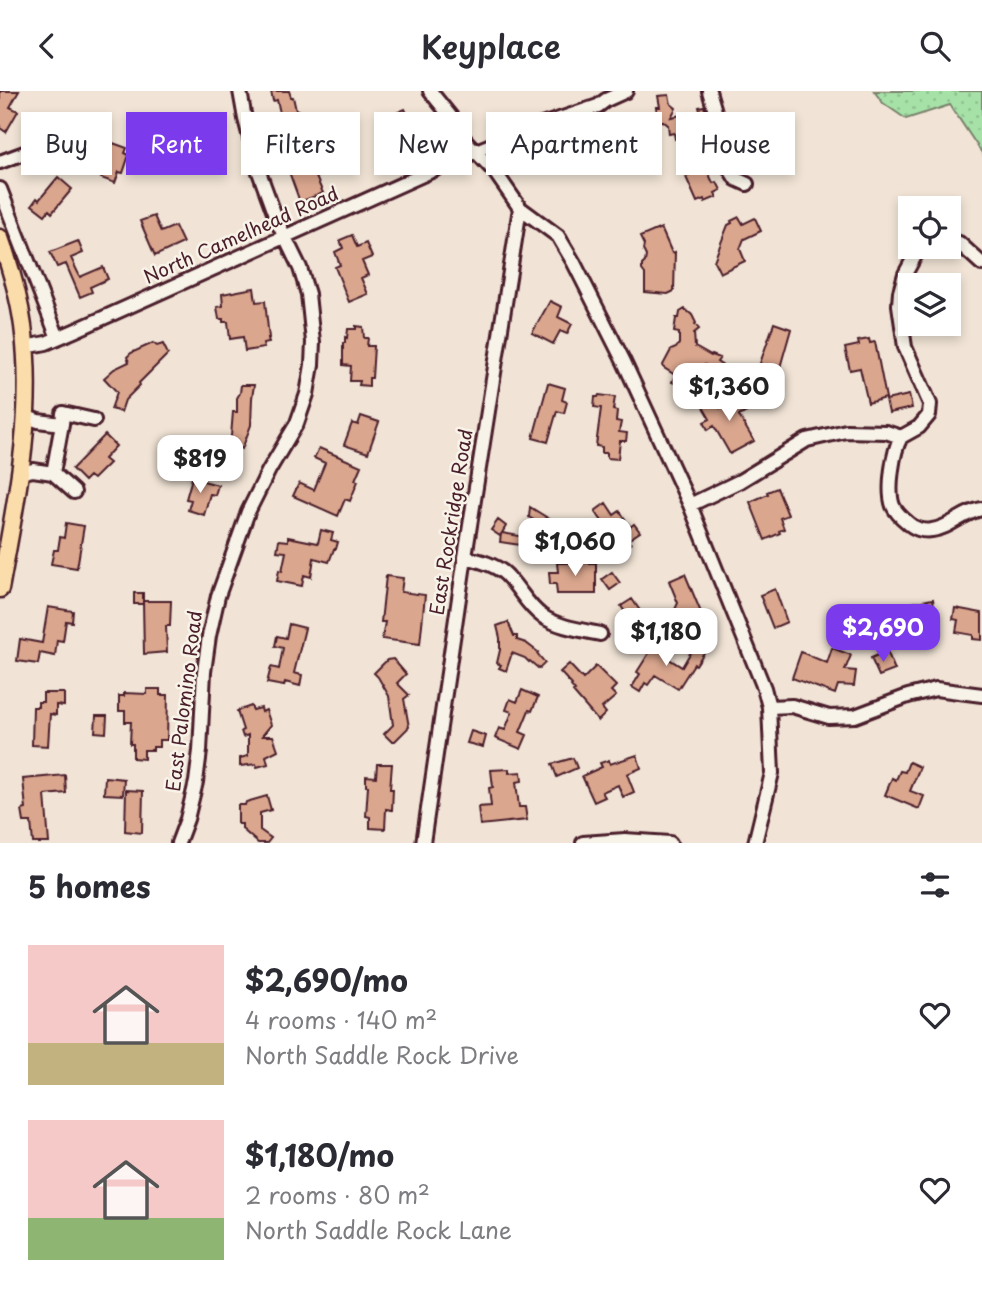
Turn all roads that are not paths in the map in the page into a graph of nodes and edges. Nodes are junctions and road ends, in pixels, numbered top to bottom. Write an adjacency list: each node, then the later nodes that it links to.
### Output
1 (240, 91): 11 (street, East Palomino Road)
2 (430, 91): 5 (street)
3 (626, 91): 4 (street, North Camelhead Road)
4 (606, 95): 5 (street, North Camelhead Road)
5 (476, 151): 10 (street); 11 (street, North Camelhead Road)
6 (21, 154): 7 (street)
7 (0, 162)
8 (747, 184): 8 (street)
9 (0, 189): 16 (street)
10 (520, 208): 25 (street); 27 (street, East Rockridge Road)
11 (286, 236): 16 (street, North Camelhead Road); 32 (street, East Palomino Road)
12 (0, 238): 17 (main road)
13 (961, 245): 15 (street)
14 (913, 259): 21 (street)
15 (982, 264)
16 (58, 338): 17 (street, North Camelhead Road)
17 (25, 347): 18 (main road)
18 (25, 416): 20 (street); 22 (main road)
19 (94, 420): 20 (street)
20 (62, 425): 23 (street)
21 (901, 437): 25 (street); 26 (street)
22 (20, 473): 23 (street); 28 (main road)
23 (53, 473): 24 (street)
24 (74, 492)
25 (690, 505): 31 (street)
26 (982, 509)
27 (465, 557): 29 (street); 33 (street, East Rockridge Road)
28 (0, 589)
29 (600, 634)
30 (982, 695): 31 (street)
31 (769, 706): 36 (street)
32 (178, 843)
33 (423, 843)
34 (583, 843): 35 (street)
35 (670, 843)
36 (755, 843)

